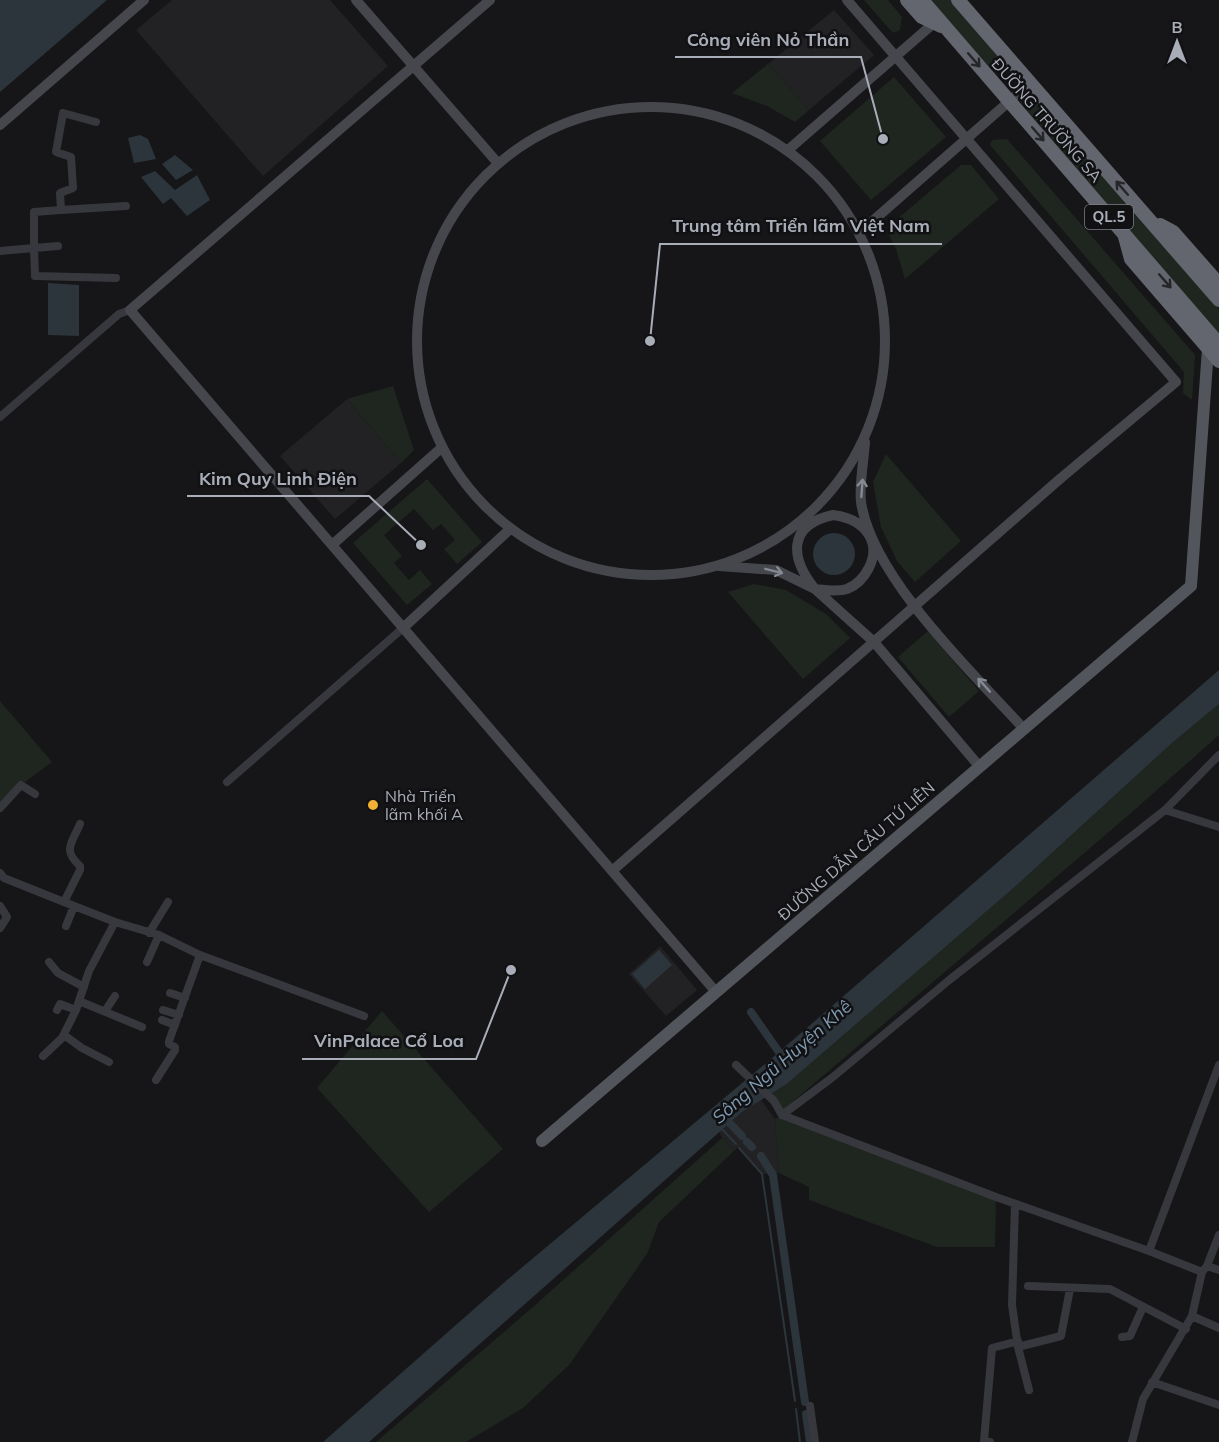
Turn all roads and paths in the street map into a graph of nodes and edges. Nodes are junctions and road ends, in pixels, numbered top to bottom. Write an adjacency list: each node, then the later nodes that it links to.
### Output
1 (144, 0): 16 (street)
2 (356, 0): 12 (street)
3 (490, 0): 12 (street)
4 (847, 0): 11 (street)
5 (907, 0): 10 (highway, ĐƯỜNG TRƯỜNG SA / QL.5)
6 (922, 0): 10 (highway, ĐƯỜNG TRƯỜNG SA / QL.5)
7 (958, 0): 9 (highway, ĐƯỜNG TRƯỜNG SA / QL.5)
8 (968, 0): 9 (highway, ĐƯỜNG TRƯỜNG SA / QL.5)
9 (976, 21): 13 (highway, ĐƯỜNG TRƯỜNG SA / QL.5)
10 (940, 25): 11 (street); 14 (highway, ĐƯỜNG TRƯỜNG SA / QL.5, one-way to 14)
11 (896, 57): 17 (street); 18 (street)
12 (412, 67): 19 (street); 30 (street)
13 (1030, 83): 14 (street); 22 (highway, ĐƯỜNG TRƯỜNG SA / QL.5, one-way to 13)
14 (1010, 102): 17 (street); 31 (highway, ĐƯỜNG TRƯỜNG SA / QL.5, one-way to 31)
15 (96, 122): 21 (street)
16 (0, 125)
17 (967, 140): 23 (street); 42 (street)
18 (788, 150): 19 (street); 23 (street)
19 (496, 161): 35 (street)
20 (126, 206): 21 (street)
21 (61, 210): 25 (street)
22 (1150, 220): 28 (highway, ĐƯỜNG TRƯỜNG SA / QL.5); 29 (highway, ĐƯỜNG TRƯỜNG SA / QL.5)
23 (859, 233): 34 (street)
24 (57, 246): 25 (street)
25 (34, 248): 26 (street); 27 (street)
26 (0, 250)
27 (116, 278)
28 (1219, 284)
29 (1219, 300)
30 (130, 310): 33 (street); 39 (street)
31 (1214, 346): 32 (highway, ĐƯỜNG TRƯỜNG SA / QL.5); 45 (main road, ĐƯỜNG DẪN CẦU TỨ LIÊN)
32 (1219, 361)
33 (0, 417)
34 (866, 431): 36 (street); 38 (street, one-way to 34)
35 (439, 450): 37 (street); 39 (street)
36 (807, 525): 38 (street); 40 (street); 41 (street)
37 (509, 530): 40 (street); 43 (street)
38 (871, 539): 41 (street); 42 (street)
39 (332, 545): 43 (street)
40 (716, 565): 41 (street, one-way to 41)
41 (814, 589): 44 (street)
42 (915, 607): 44 (street); 45 (street, one-way to 42)
43 (403, 628): 48 (street); 54 (street)
44 (874, 642): 47 (street); 54 (street)
45 (1023, 728): 47 (main road, ĐƯỜNG DẪN CẦU TỨ LIÊN)
46 (1219, 755): 51 (street)
47 (979, 766): 69 (main road, ĐƯỜNG DẪN CẦU TỨ LIÊN)
48 (227, 782)
49 (35, 794): 50 (street)
50 (0, 808)
51 (1165, 810): 53 (street); 90 (street)
52 (80, 824): 57 (street)
53 (1219, 827)
54 (612, 871): 69 (street)
55 (1, 878): 57 (street)
56 (168, 902): 63 (street)
57 (64, 903): 59 (street)
58 (0, 906): 62 (street)
59 (74, 906): 60 (street); 61 (street)
60 (115, 922): 63 (street); 68 (street)
61 (66, 926)
62 (0, 928)
63 (149, 933): 64 (street)
64 (159, 936): 65 (street); 67 (street)
65 (200, 955): 72 (street); 79 (street)
66 (49, 962): 68 (street)
67 (147, 962)
68 (84, 987): 73 (street)
69 (716, 992): 91 (main road, ĐƯỜNG DẪN CẦU TỨ LIÊN)
70 (170, 993): 72 (street)
71 (115, 996): 77 (street)
72 (185, 998): 78 (street)
73 (79, 1001): 75 (street); 77 (street)
74 (57, 1010): 75 (street)
75 (76, 1010): 83 (street)
76 (163, 1010): 78 (street)
77 (105, 1011): 82 (street)
78 (179, 1015): 81 (street)
79 (364, 1016)
80 (162, 1020): 81 (street)
81 (175, 1025): 89 (street)
82 (142, 1028)
83 (64, 1035): 84 (street); 85 (street)
84 (42, 1056)
85 (109, 1062)
86 (736, 1065): 90 (street)
87 (1219, 1065): 88 (street)
88 (1216, 1078): 94 (street)
89 (156, 1080)
90 (782, 1115): 92 (street)
91 (542, 1141)
92 (1015, 1204): 94 (street); 104 (street)
93 (1219, 1235): 95 (street)
94 (1149, 1251): 95 (street)
95 (1204, 1269): 96 (street); 100 (street)
96 (1219, 1270)
97 (1028, 1286): 98 (street)
98 (1070, 1289): 99 (street); 104 (street)
99 (1143, 1307): 102 (street); 103 (street)
100 (1192, 1317): 101 (street); 102 (street)
101 (1219, 1328)
102 (1186, 1329): 105 (street)
103 (1122, 1337)
104 (1018, 1344): 106 (street); 110 (street)
105 (1152, 1382): 107 (street); 111 (street)
106 (1029, 1390)
107 (1219, 1405)
108 (810, 1406): 109 (street)
109 (815, 1442)
110 (990, 1442)
111 (1132, 1442)

